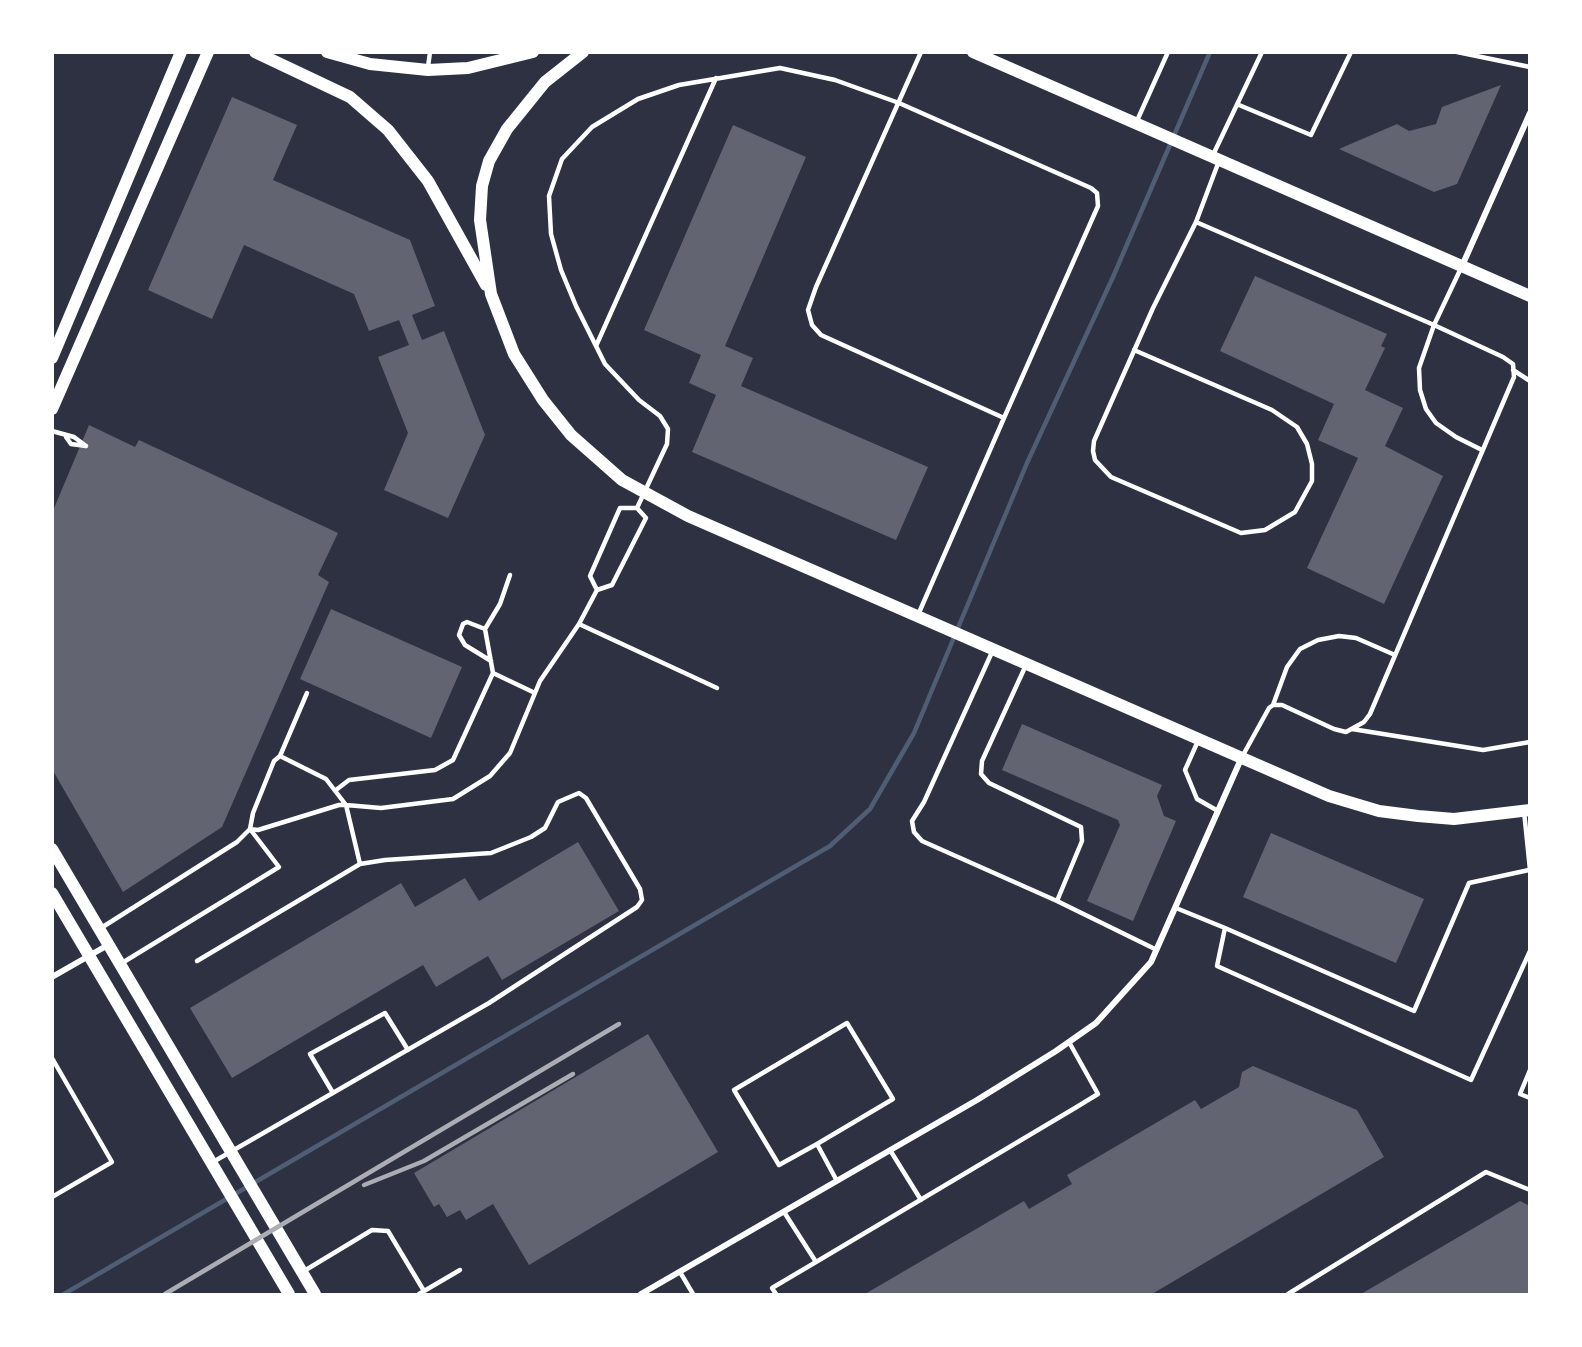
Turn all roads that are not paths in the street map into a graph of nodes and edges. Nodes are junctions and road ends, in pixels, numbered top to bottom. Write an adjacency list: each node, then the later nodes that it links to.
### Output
1 (181, 52): 29 (main road)
2 (208, 52): 32 (main road)
3 (255, 52): 24 (main road)
4 (327, 52): 15 (main road)
5 (430, 52): 15 (lane)
6 (533, 52): 15 (main road)
7 (583, 52): 24 (main road)
8 (921, 52): 17 (lane)
9 (973, 52): 20 (main road)
10 (1168, 52): 20 (lane)
11 (1262, 52): 18 (lane)
12 (1351, 52): 18 (lane)
13 (1457, 52): 14 (lane)
14 (1530, 67)
15 (428, 70)
16 (716, 78): 17 (lane); 27 (lane); 27 (lane)
17 (899, 103): 33 (lane); 33 (lane)
18 (1239, 105): 21 (lane)
19 (1530, 113): 23 (street)
20 (1136, 123): 21 (main road)
21 (1215, 160): 22 (lane); 23 (main road)
22 (1196, 222): 26 (lane); 28 (lane)
23 (1462, 266): 25 (main road); 26 (lane)
24 (491, 294): 37 (main road)
25 (1530, 296)
26 (1434, 325): 30 (lane); 36 (lane)
27 (596, 346): 37 (lane)
28 (1134, 350): 28 (lane)
29 (52, 358)
30 (1513, 370): 31 (lane); 36 (lane)
31 (1530, 381)
32 (52, 409)
33 (1004, 418): 41 (lane)
34 (52, 431): 35 (lane)
35 (66, 437)
36 (1482, 450): 45 (lane)
37 (643, 494): 38 (lane); 41 (main road)
38 (637, 508): 40 (lane); 40 (lane)
39 (510, 575): 43 (lane)
40 (597, 590): 42 (lane)
41 (922, 617): 44 (main road)
42 (579, 624): 49 (lane); 51 (lane)
43 (485, 629): 46 (lane); 46 (lane)
44 (993, 649): 47 (main road); 67 (lane)
45 (1395, 656): 52 (lane); 53 (lane)
46 (491, 661): 48 (lane)
47 (1027, 663): 54 (main road); 67 (lane)
48 (493, 673): 51 (lane); 58 (lane)
49 (717, 688)
50 (307, 693): 56 (lane)
51 (535, 693): 59 (lane)
52 (1273, 705): 53 (lane); 57 (lane)
53 (1352, 729): 55 (lane)
54 (1198, 740): 57 (main road); 60 (lane)
55 (1530, 742)
56 (280, 756): 58 (lane); 62 (lane)
57 (1241, 759): 60 (street); 61 (main road)
58 (336, 790): 59 (lane)
59 (346, 805): 62 (lane); 64 (lane)
60 (1218, 811): 68 (street)
61 (1527, 811): 65 (lane)
62 (250, 829): 70 (lane); 76 (lane)
63 (52, 849): 70 (main road)
64 (360, 864): 75 (lane); 79 (lane)
65 (1529, 870): 69 (lane)
66 (52, 893): 74 (main road)
67 (1057, 901): 72 (lane)
68 (1176, 908): 69 (lane); 72 (street)
69 (1225, 928): 73 (lane)
70 (99, 929): 71 (main road)
71 (108, 945): 74 (street); 76 (main road)
72 (1157, 950): 78 (street)
73 (1530, 951)
74 (89, 956): 77 (street); 87 (main road)
75 (197, 961)
76 (120, 964): 86 (main road)
77 (52, 977)
78 (1069, 1042): 85 (street); 91 (lane)
79 (408, 1050): 82 (lane); 82 (lane)
80 (52, 1058): 90 (lane)
81 (1530, 1070): 83 (lane)
82 (333, 1093): 86 (lane)
83 (1530, 1098)
84 (817, 1144): 84 (lane); 88 (lane)
85 (890, 1150): 88 (street); 91 (lane)
86 (231, 1151): 87 (lane); 95 (main road)
87 (211, 1164): 98 (main road)
88 (837, 1181): 92 (street)
89 (1530, 1190): 103 (lane)
90 (52, 1197)
91 (921, 1200): 93 (lane)
92 (784, 1212): 93 (lane); 96 (street)
93 (816, 1262): 102 (lane)
94 (460, 1270): 97 (lane)
95 (302, 1272): 97 (lane); 99 (main road)
96 (680, 1272): 100 (street); 101 (lane)
97 (421, 1293)
98 (289, 1294)
99 (315, 1294)
100 (641, 1294)
101 (693, 1294)
102 (776, 1294)
103 (1288, 1294)

